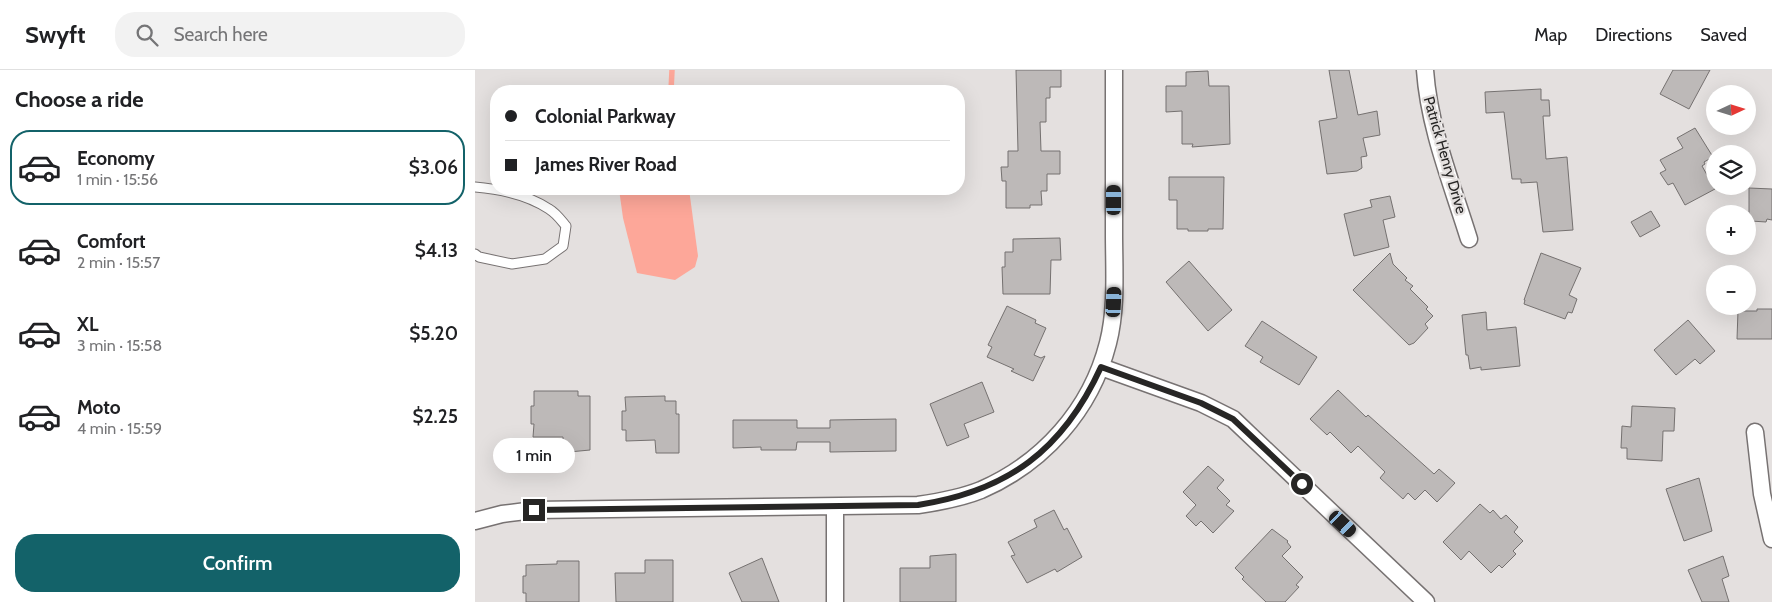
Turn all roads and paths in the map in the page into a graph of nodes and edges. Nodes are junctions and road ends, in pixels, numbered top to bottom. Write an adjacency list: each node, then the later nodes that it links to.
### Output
1 (1114, 70): 8 (street)
2 (1425, 70): 6 (street, Patrick Henry Drive)
3 (475, 187): 4 (lane)
4 (490, 188)
5 (516, 195): 7 (lane)
6 (1469, 239)
7 (475, 254)
8 (1101, 367): 10 (street); 14 (street)
9 (1755, 432): 12 (street)
10 (835, 507): 11 (street); 13 (street)
11 (475, 520)
12 (1772, 539)
13 (835, 602)
14 (1426, 602)

